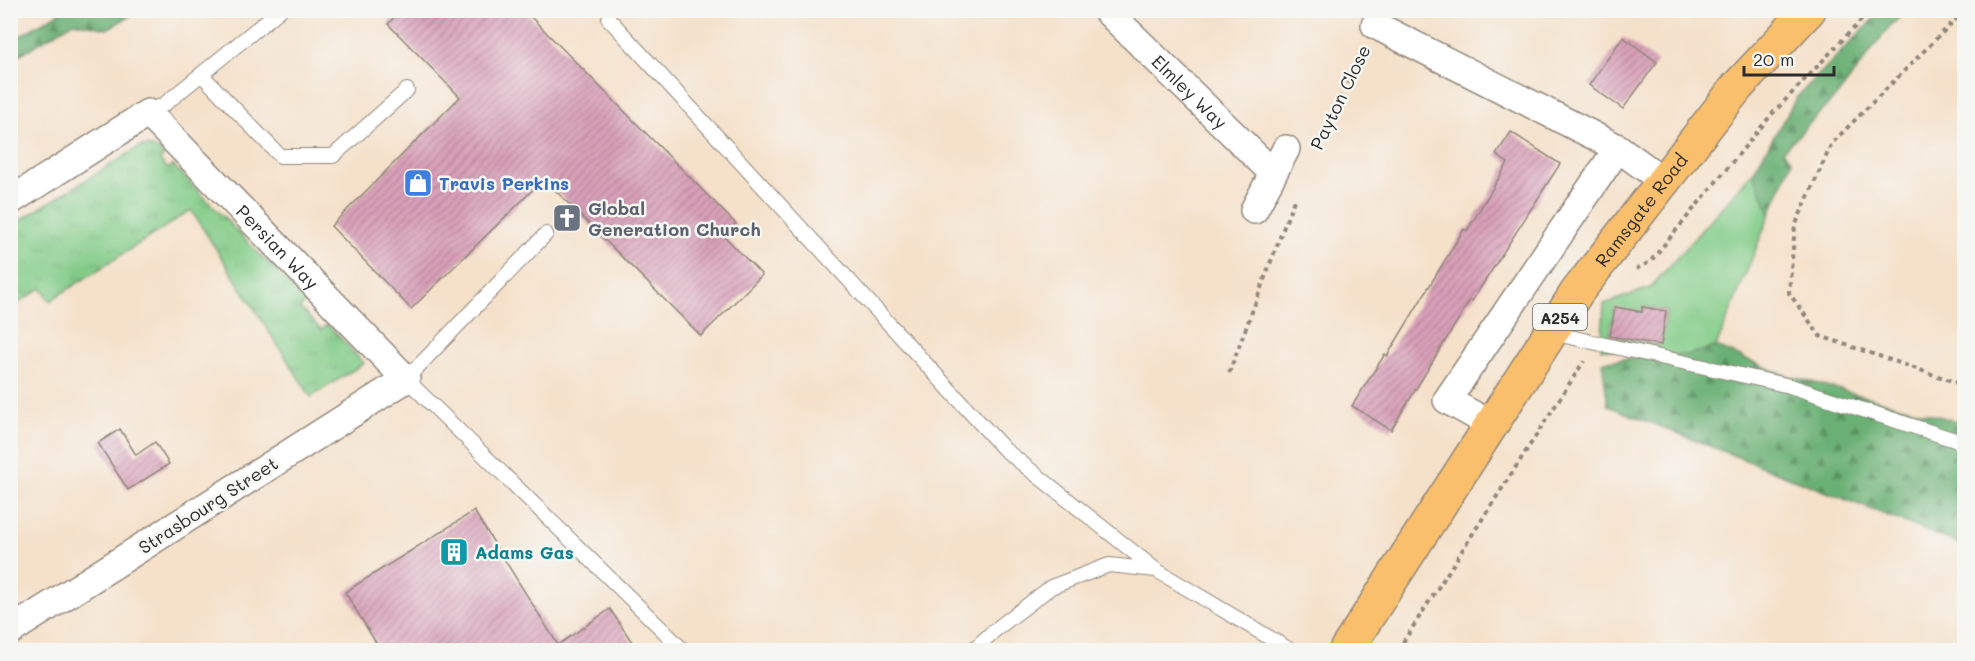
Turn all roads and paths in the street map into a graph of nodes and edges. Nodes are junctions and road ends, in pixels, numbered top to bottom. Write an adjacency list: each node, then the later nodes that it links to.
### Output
1 (280, 10): 8 (lane)
2 (1106, 10): 14 (street, Elmley Way)
3 (1809, 10): 15 (main road, Ramsgate Road / A254)
4 (1871, 10): 20 (path)
5 (1965, 11): 25 (path)
6 (609, 19): 28 (lane)
7 (1375, 25): 11 (street, Payton Close); 13 (path, Payton Close)
8 (201, 74): 9 (lane); 10 (lane)
9 (407, 90)
10 (148, 113): 17 (street); 24 (street, Persian Way)
11 (1618, 148): 15 (street, Payton Close); 26 (street)
12 (1286, 149): 14 (street)
13 (1312, 156)
14 (1273, 173): 18 (street)
15 (1662, 180): 21 (main road, Ramsgate Road / A254)
16 (1295, 199): 23 (path)
17 (10, 201)
18 (1254, 210)
19 (546, 234): 24 (lane)
20 (1629, 272)
21 (1550, 332): 22 (lane); 26 (main road, Ramsgate Road / A254)
22 (1588, 340): 27 (lane); 34 (path)
23 (1229, 373)
24 (406, 379): 29 (street, Strasbourg Street); 30 (lane)
25 (1965, 385)
26 (1490, 424): 33 (main road, Ramsgate Road / A254)
27 (1965, 443)
28 (1156, 570): 31 (lane); 32 (lane)
29 (10, 631)
30 (682, 651)
31 (973, 651)
32 (1290, 651)
33 (1346, 651)
34 (1398, 651)

